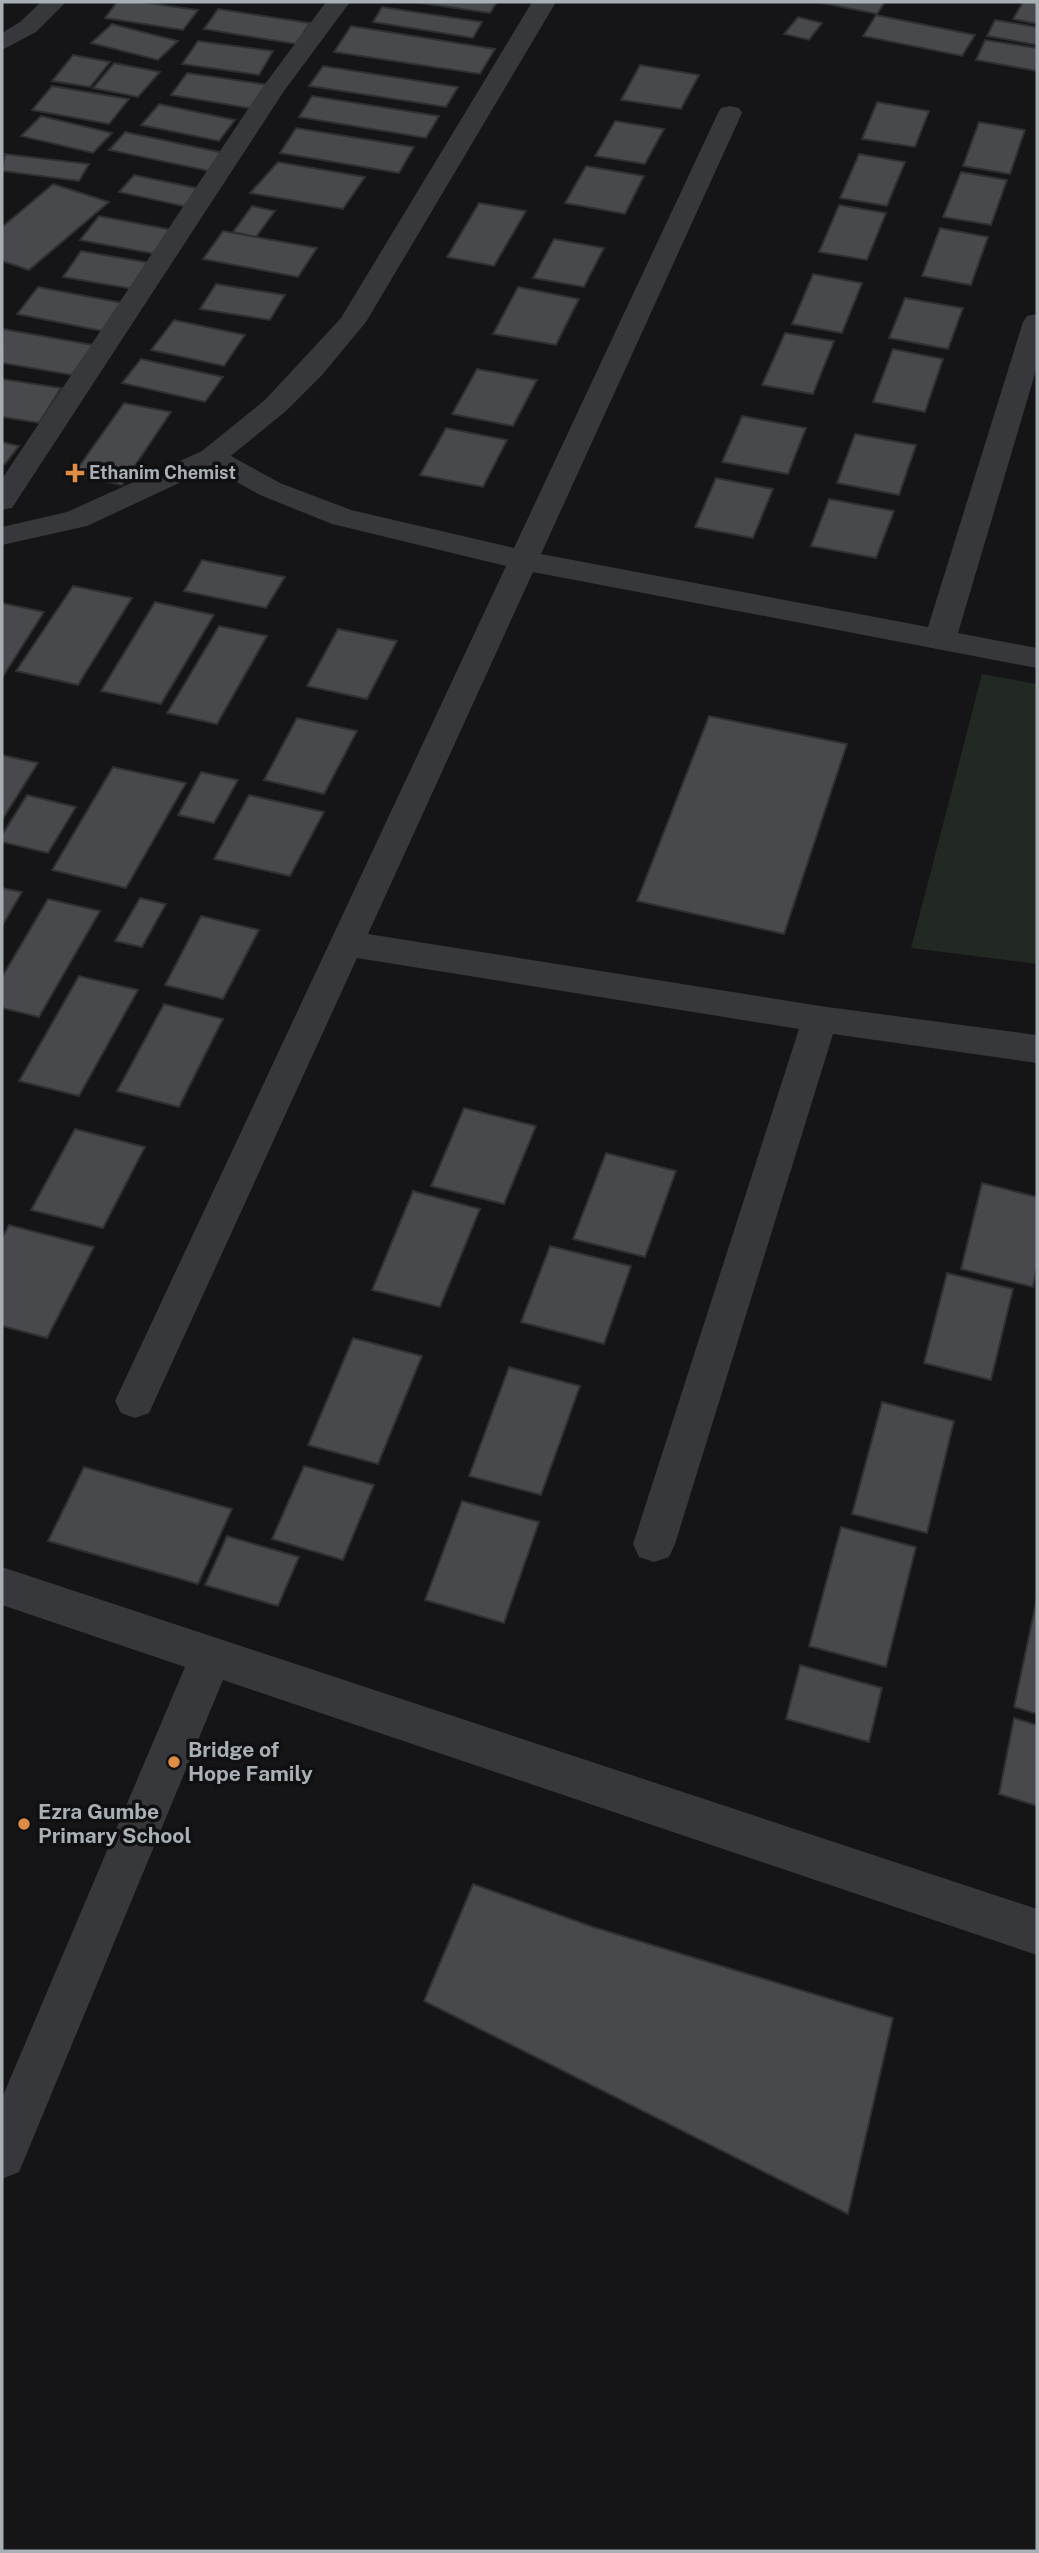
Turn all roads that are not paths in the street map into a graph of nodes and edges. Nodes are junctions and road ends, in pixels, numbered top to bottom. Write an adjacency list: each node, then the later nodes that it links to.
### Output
1 (54, 2): 4 (street)
2 (338, 2): 8 (street)
3 (544, 2): 7 (street)
4 (2, 43)
5 (730, 113): 10 (street)
6 (1037, 322): 11 (street)
7 (212, 457): 9 (street); 10 (street)
8 (2, 501)
9 (2, 536)
10 (526, 561): 11 (street); 13 (street)
11 (940, 640): 12 (street)
12 (1037, 657)
13 (346, 943): 14 (street); 16 (street)
14 (820, 1019): 15 (street); 17 (street)
15 (1037, 1049)
16 (135, 1401)
17 (654, 1544)
18 (2, 1586): 19 (street)
19 (211, 1656): 20 (street); 21 (street)
20 (1037, 1933)
21 (2, 2155)

